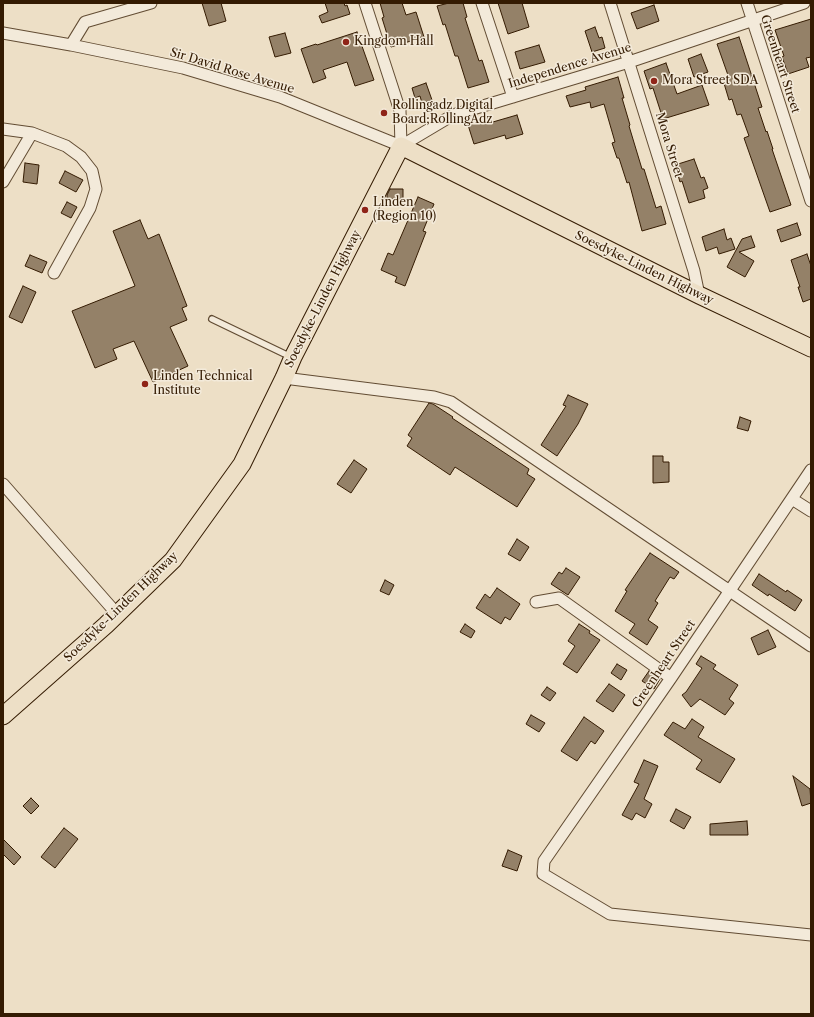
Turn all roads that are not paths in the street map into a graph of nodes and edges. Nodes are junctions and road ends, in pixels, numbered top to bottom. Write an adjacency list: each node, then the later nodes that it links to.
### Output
1 (151, 3): 9 (street)
2 (364, 3): 14 (street)
3 (482, 3): 11 (street)
4 (610, 3): 10 (street, Mora Street)
5 (747, 3): 7 (street, Greenheart Street)
6 (804, 3): 7 (street, Independence Avenue)
7 (752, 20): 10 (street, Independence Avenue); 16 (street, Greenheart Street)
8 (3, 33): 9 (street, Sir David Rose Avenue)
9 (71, 45): 14 (street, Sir David Rose Avenue)
10 (629, 62): 11 (street, Independence Avenue); 18 (street, Mora Street)
11 (513, 97): 14 (street, Independence Avenue)
12 (3, 128): 13 (street)
13 (32, 133): 15 (street); 17 (street)
14 (401, 146): 18 (main road, Soesdyke-Linden Highway); 21 (main road, Soesdyke-Linden Highway)
15 (3, 182)
16 (811, 201)
17 (54, 272)
18 (699, 295): 20 (main road, Soesdyke-Linden Highway)
19 (212, 319): 21 (lane)
20 (811, 348)
21 (293, 358): 22 (main road, Soesdyke-Linden Highway)
22 (284, 378): 27 (street); 29 (main road, Soesdyke-Linden Highway)
23 (811, 470): 25 (street, Greenheart Street)
24 (3, 484): 29 (street)
25 (792, 499): 26 (street); 27 (street, Greenheart Street)
26 (811, 511)
27 (729, 590): 30 (street); 31 (street, Greenheart Street)
28 (536, 602): 31 (street)
29 (117, 614): 32 (main road, Soesdyke-Linden Highway)
30 (811, 646)
31 (670, 678): 33 (street, Greenheart Street)
32 (3, 716)
33 (811, 935)

